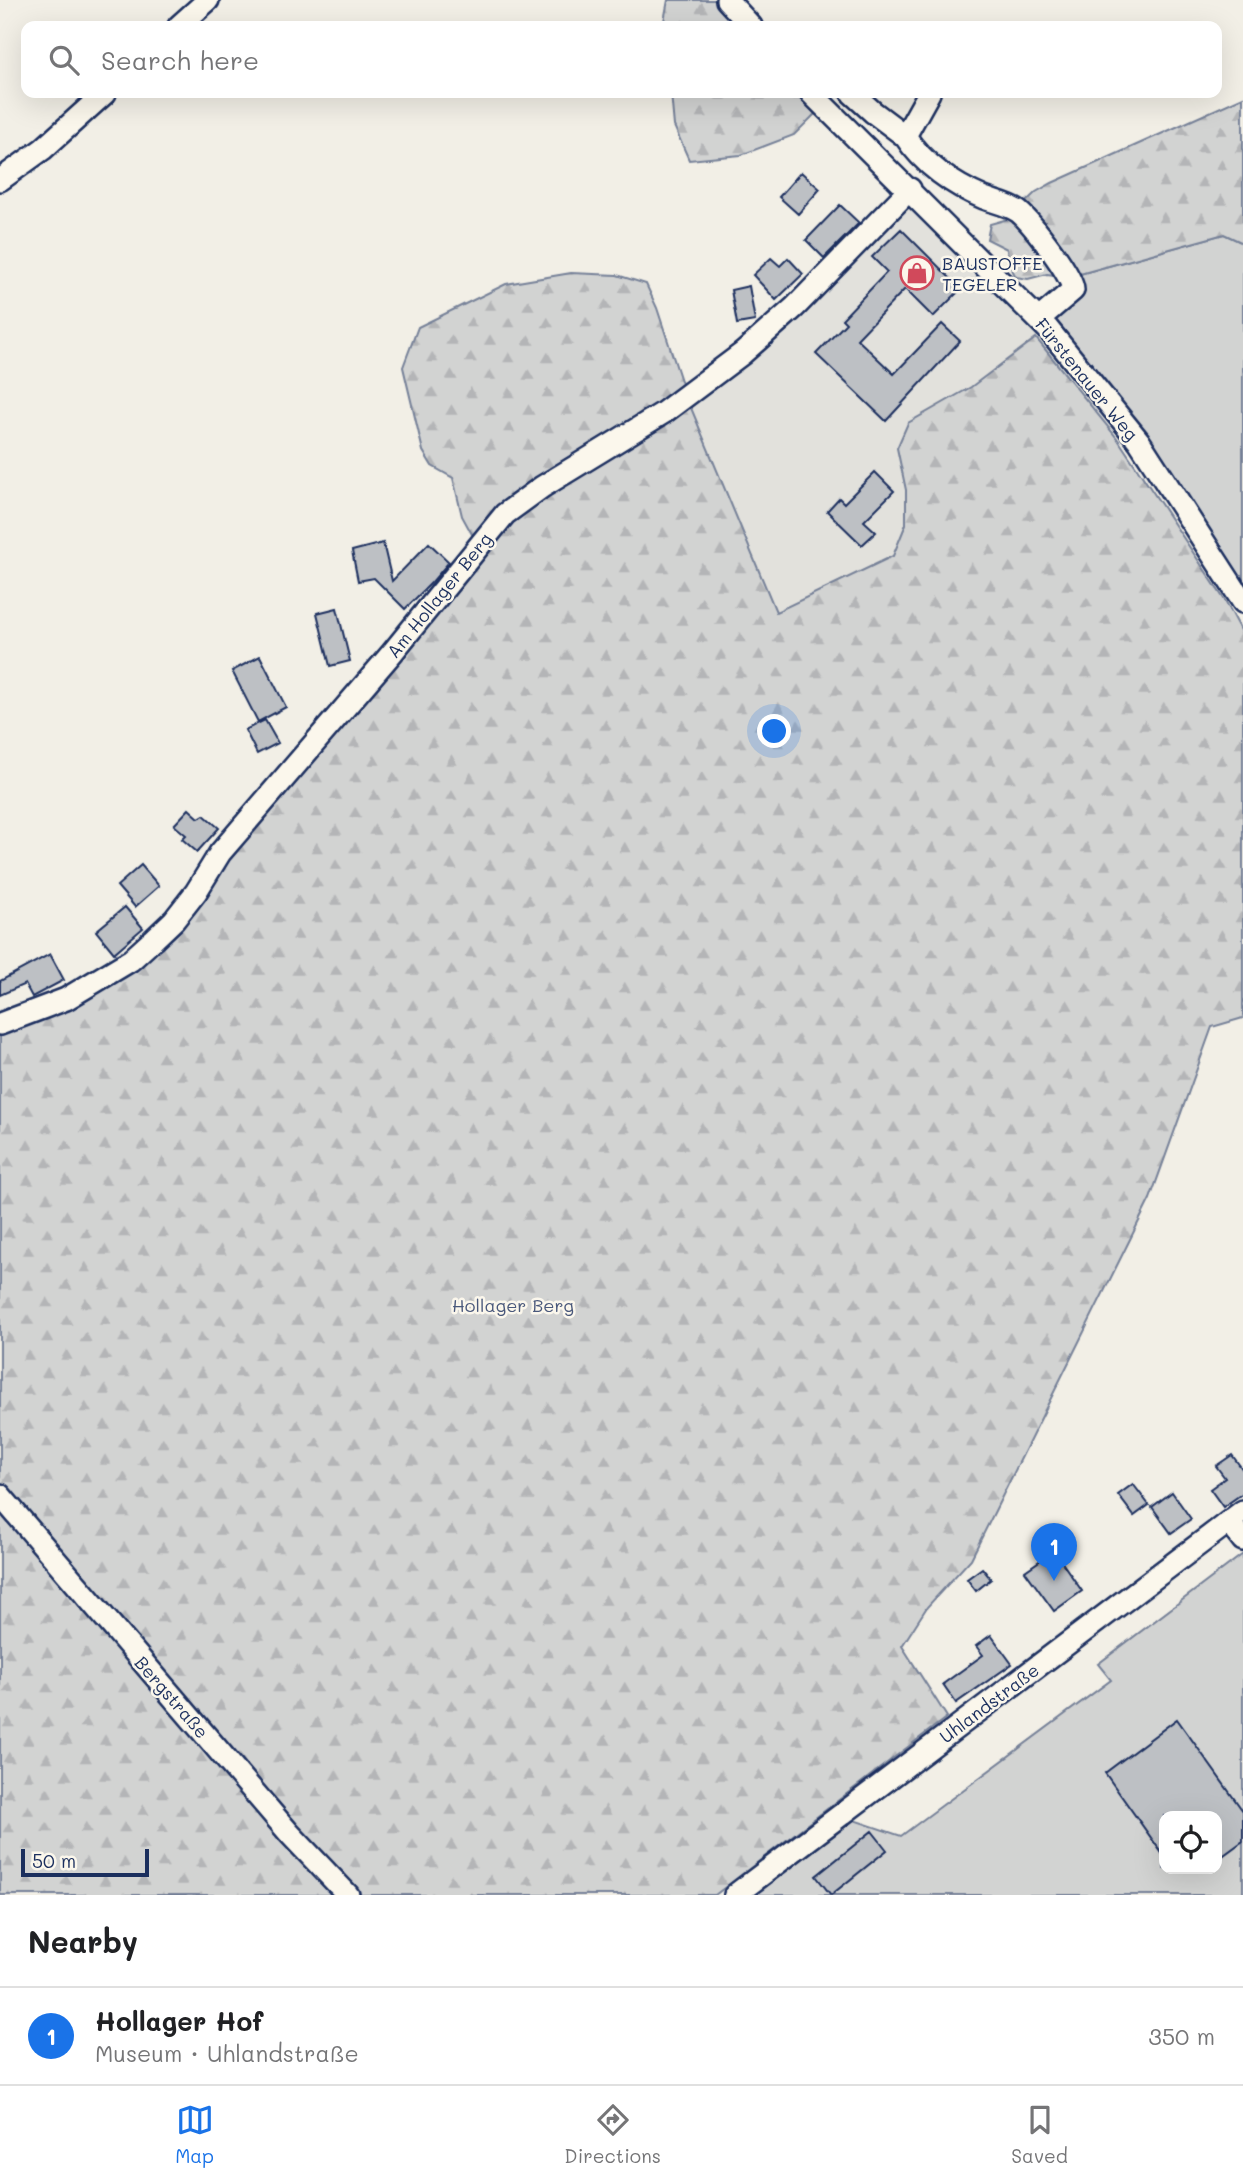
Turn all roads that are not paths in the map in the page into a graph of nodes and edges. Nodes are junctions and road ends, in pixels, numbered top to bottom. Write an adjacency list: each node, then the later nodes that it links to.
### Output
1 (208, 0): 3 (street)
2 (727, 0): 4 (street)
3 (185, 21)
4 (746, 21)
5 (99, 98): 10 (street)
6 (816, 98): 11 (street, Fürstenauer Weg)
7 (858, 98): 9 (street)
8 (926, 98): 9 (street)
9 (905, 136): 12 (street)
10 (0, 180)
11 (910, 189): 12 (street, Fürstenauer Weg); 14 (street, Am Hollager Berg)
12 (1039, 319): 13 (street, Fürstenauer Weg)
13 (1243, 602)
14 (0, 1024)
15 (0, 1495): 18 (street, Bergstraße)
16 (1236, 1516): 17 (street); 19 (street, Uhlandstraße)
17 (1243, 1539)
18 (348, 1895)
19 (735, 1895)

